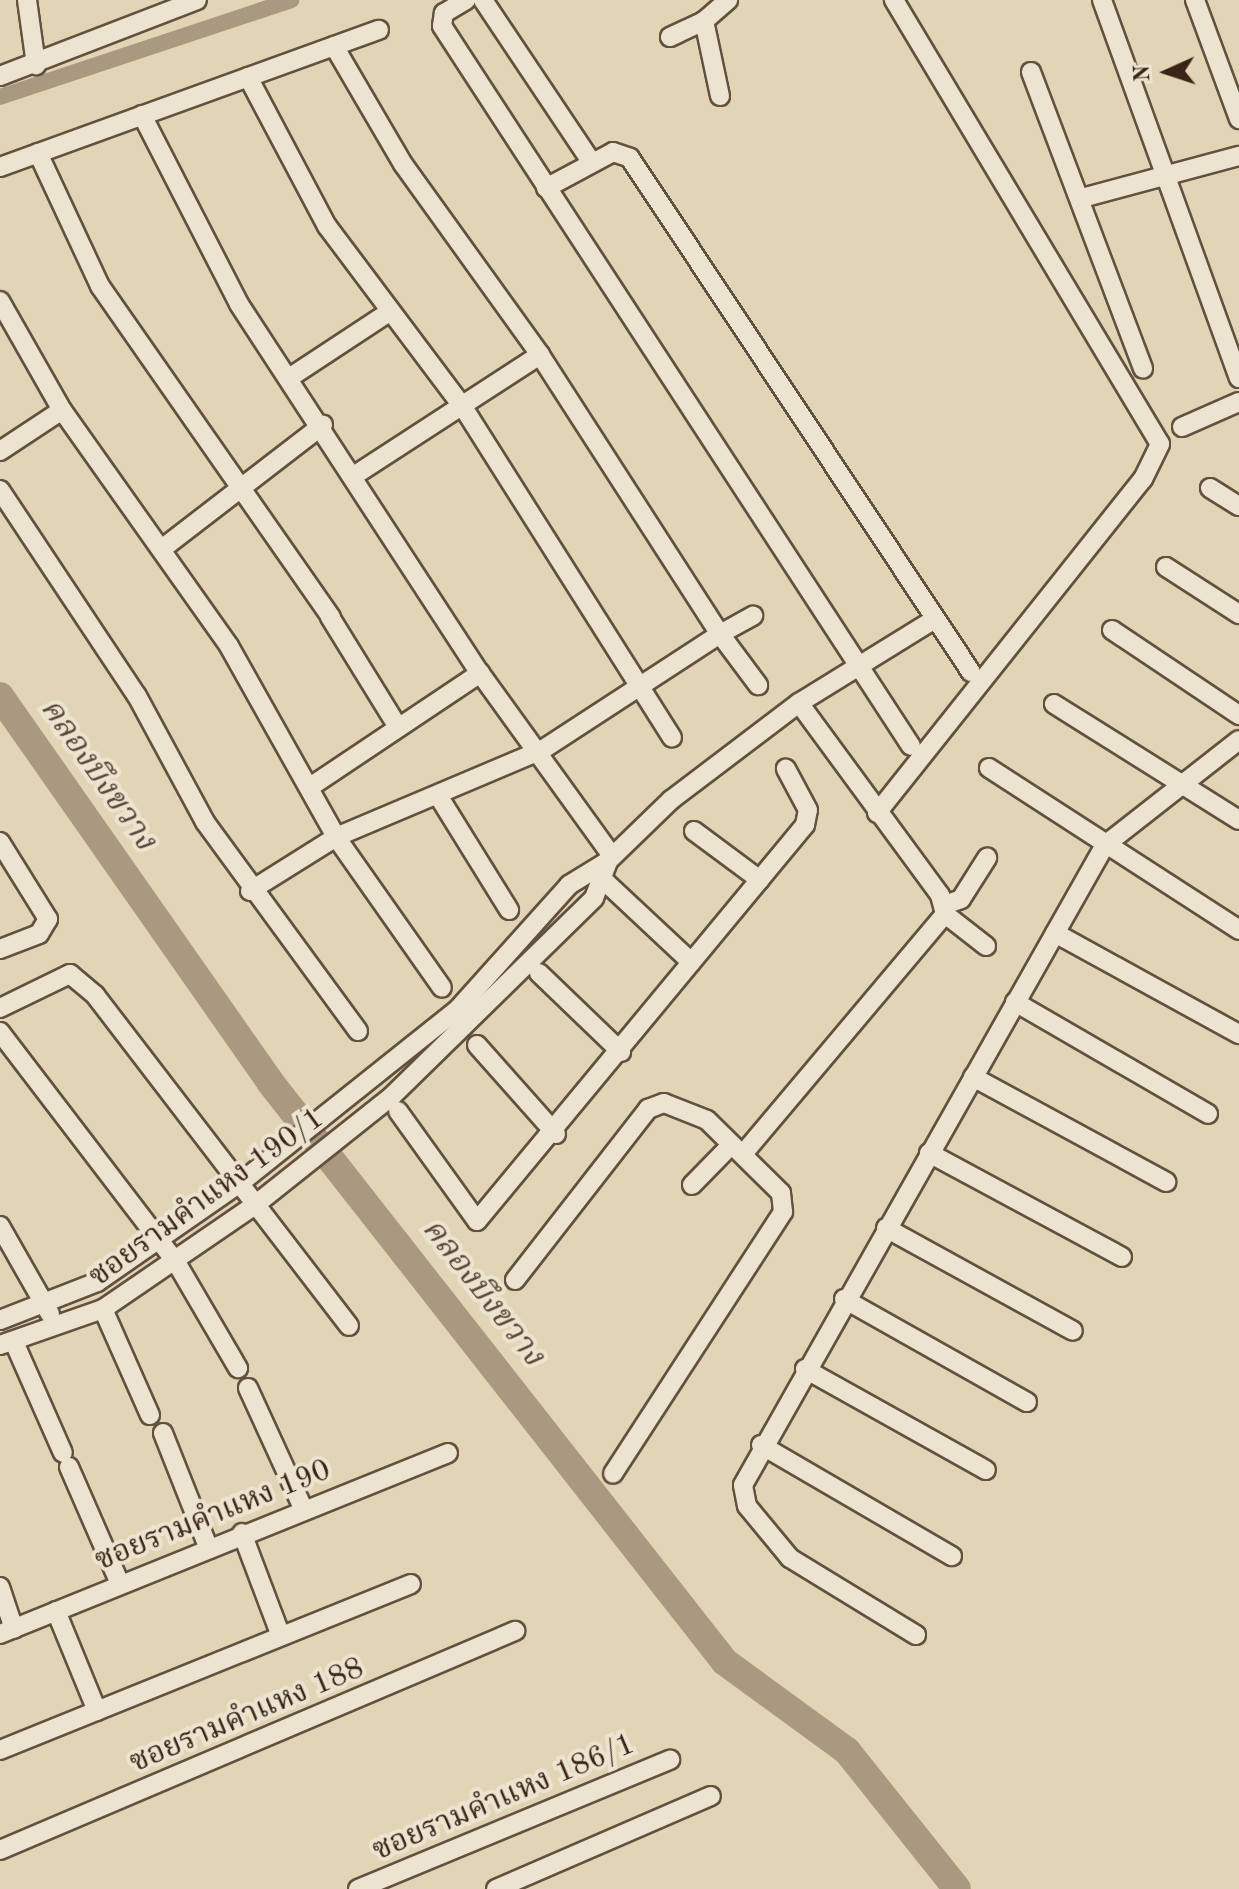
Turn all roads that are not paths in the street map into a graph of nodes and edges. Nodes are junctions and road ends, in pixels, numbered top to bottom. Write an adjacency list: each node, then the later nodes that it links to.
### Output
1 (27, 0): 14 (street)
2 (466, 0): 26 (street)
3 (483, 0): 23 (street)
4 (728, 0): 10 (street)
5 (894, 0): 70 (street)
6 (1102, 0): 25 (street)
7 (1195, 0): 20 (street)
8 (193, 1): 9 (street)
9 (153, 8): 14 (street)
10 (704, 21): 12 (street); 18 (street)
11 (379, 30): 13 (street)
12 (670, 37)
13 (334, 46): 17 (street); 30 (street)
14 (36, 65): 16 (street)
15 (1031, 72): 27 (street)
16 (0, 76)
17 (248, 77): 19 (street); 29 (street)
18 (720, 96)
19 (142, 115): 21 (street); 32 (street)
20 (1239, 119)
21 (38, 153): 24 (street); 42 (street)
22 (1239, 156): 25 (street)
23 (592, 163): 26 (street); 49 (street)
24 (0, 167)
25 (1166, 172): 27 (street); 33 (street)
26 (546, 188): 52 (street)
27 (1082, 198): 31 (street)
28 (0, 301): 36 (street)
29 (389, 312): 32 (street); 35 (street)
30 (540, 355): 35 (street); 51 (street)
31 (1143, 369)
32 (292, 376): 37 (street)
33 (1239, 378)
34 (1239, 402): 38 (street)
35 (463, 407): 40 (street); 56 (street)
36 (62, 410): 39 (street); 45 (street)
37 (323, 425): 40 (street); 42 (street)
38 (1182, 427)
39 (0, 451)
40 (355, 475): 54 (street)
41 (1210, 488): 44 (street)
42 (240, 489): 45 (street); 60 (street)
43 (0, 490): 82 (street)
44 (1239, 506)
45 (163, 548): 68 (street)
46 (1166, 567): 47 (street)
47 (1239, 614)
48 (753, 616): 51 (street)
49 (935, 619): 52 (street); 53 (street)
50 (1112, 630): 59 (street)
51 (720, 634): 55 (street); 56 (street)
52 (858, 667): 57 (street); 63 (street)
53 (971, 672)
54 (480, 673): 60 (street); 64 (street)
55 (758, 685)
56 (639, 688): 61 (street); 64 (street)
57 (799, 703): 70 (street); 76 (street)
58 (1054, 704): 67 (street)
59 (1239, 715)
60 (396, 724): 68 (street)
61 (672, 738)
62 (1239, 740): 67 (street)
63 (911, 746)
64 (542, 750): 69 (street); 76 (street)
65 (989, 768): 75 (street)
66 (786, 769): 80 (street)
67 (1179, 783): 71 (street); 75 (street)
68 (310, 787): 73 (street)
69 (439, 797): 73 (street); 83 (street)
70 (877, 813): 84 (street)
71 (1239, 820)
72 (694, 831): 80 (street)
73 (336, 837): 82 (street); 92 (street)
74 (0, 842): 79 (street)
75 (1105, 845): 85 (street); 86 (street)
76 (610, 858): 78 (street); 81 (street)
77 (987, 858): 84 (street)
78 (590, 867): 81 (street); 87 (street, ซอยรามคำแหง 190/1)
79 (7, 868): 89 (street)
80 (760, 880): 90 (street)
81 (604, 881): 90 (street); 91 (street, ซอยรามคำแหง 190/1)
82 (250, 891): 95 (street)
83 (509, 910)
84 (944, 910): 88 (street); 105 (street)
85 (1239, 930)
86 (1055, 933): 93 (street); 97 (street)
87 (518, 940): 91 (street); 100 (street, ซอยรามคำแหง 190/1)
88 (986, 946)
89 (0, 949)
90 (691, 962): 99 (street)
91 (538, 966): 99 (street); 102 (street, ซอยรามคำแหง 190/1)
92 (442, 988)
93 (1015, 1002): 101 (street); 103 (street)
94 (0, 1008): 108 (street)
95 (358, 1031)
96 (0, 1032): 113 (street)
97 (1239, 1034)
98 (477, 1045): 104 (street)
99 (621, 1052): 104 (street)
100 (384, 1071): 102 (street); 108 (street, ซอยรามคำแหง 190/1)
101 (973, 1077): 106 (street); 107 (street)
102 (398, 1098): 104 (street); 110 (street, ซอยรามคำแหง 190/1)
103 (1208, 1114)
104 (556, 1134)
105 (737, 1149): 109 (street); 116 (street); 134 (street)
106 (929, 1153): 111 (street); 114 (street)
107 (1166, 1182)
108 (240, 1183): 110 (street); 113 (street, ซอยรามคำแหง 190/1)
109 (692, 1185)
110 (255, 1205): 115 (street, ซอยรามคำแหง 190/1); 121 (street)
111 (886, 1228): 117 (street); 123 (street)
112 (3, 1239): 118 (street)
113 (157, 1244): 115 (street); 118 (street, ซอยรามคำแหง 190/1)
114 (1122, 1257)
115 (176, 1262): 119 (street, ซอยรามคำแหง 190/1); 125 (street)
116 (515, 1280)
117 (844, 1299): 126 (street); 128 (street)
118 (46, 1306): 120 (street, ซอยรามคำแหง 190/1); 122 (street)
119 (103, 1309): 122 (street, ซอยรามคำแหง 190/1); 129 (street)
120 (0, 1320)
121 (349, 1326)
122 (57, 1327): 124 (street, ซอยรามคำแหง 190/1)
123 (1073, 1331)
124 (7, 1344): 139 (street)
125 (238, 1368)
126 (805, 1369): 131 (street); 133 (street)
127 (248, 1388): 135 (street)
128 (1027, 1402)
129 (150, 1415)
130 (163, 1433): 137 (street)
131 (761, 1445): 138 (street); 145 (street)
132 (448, 1453): 135 (street, ซอยรามคำแหง 190)
133 (986, 1470)
134 (613, 1474)
135 (303, 1508): 136 (street, ซอยรามคำแหง 190)
136 (242, 1533): 137 (street, ซอยรามคำแหง 190); 146 (street)
137 (209, 1549): 139 (street, ซอยรามคำแหง 190)
138 (952, 1556)
139 (120, 1584): 142 (street, ซอยรามคำแหง 190)
140 (411, 1584): 146 (street)
141 (0, 1587): 144 (street)
142 (56, 1611): 144 (street, ซอยรามคำแหง 190); 147 (street)
143 (515, 1631): 151 (street, ซอยรามคำแหง 188)
144 (7, 1632)
145 (916, 1635)
146 (281, 1636): 147 (street)
147 (97, 1711): 148 (street)
148 (0, 1750)
149 (670, 1760): 152 (street, ซอยรามคำแหง 186/1)
150 (711, 1796): 153 (street)
151 (0, 1850)
152 (358, 1889)
153 (496, 1889)

